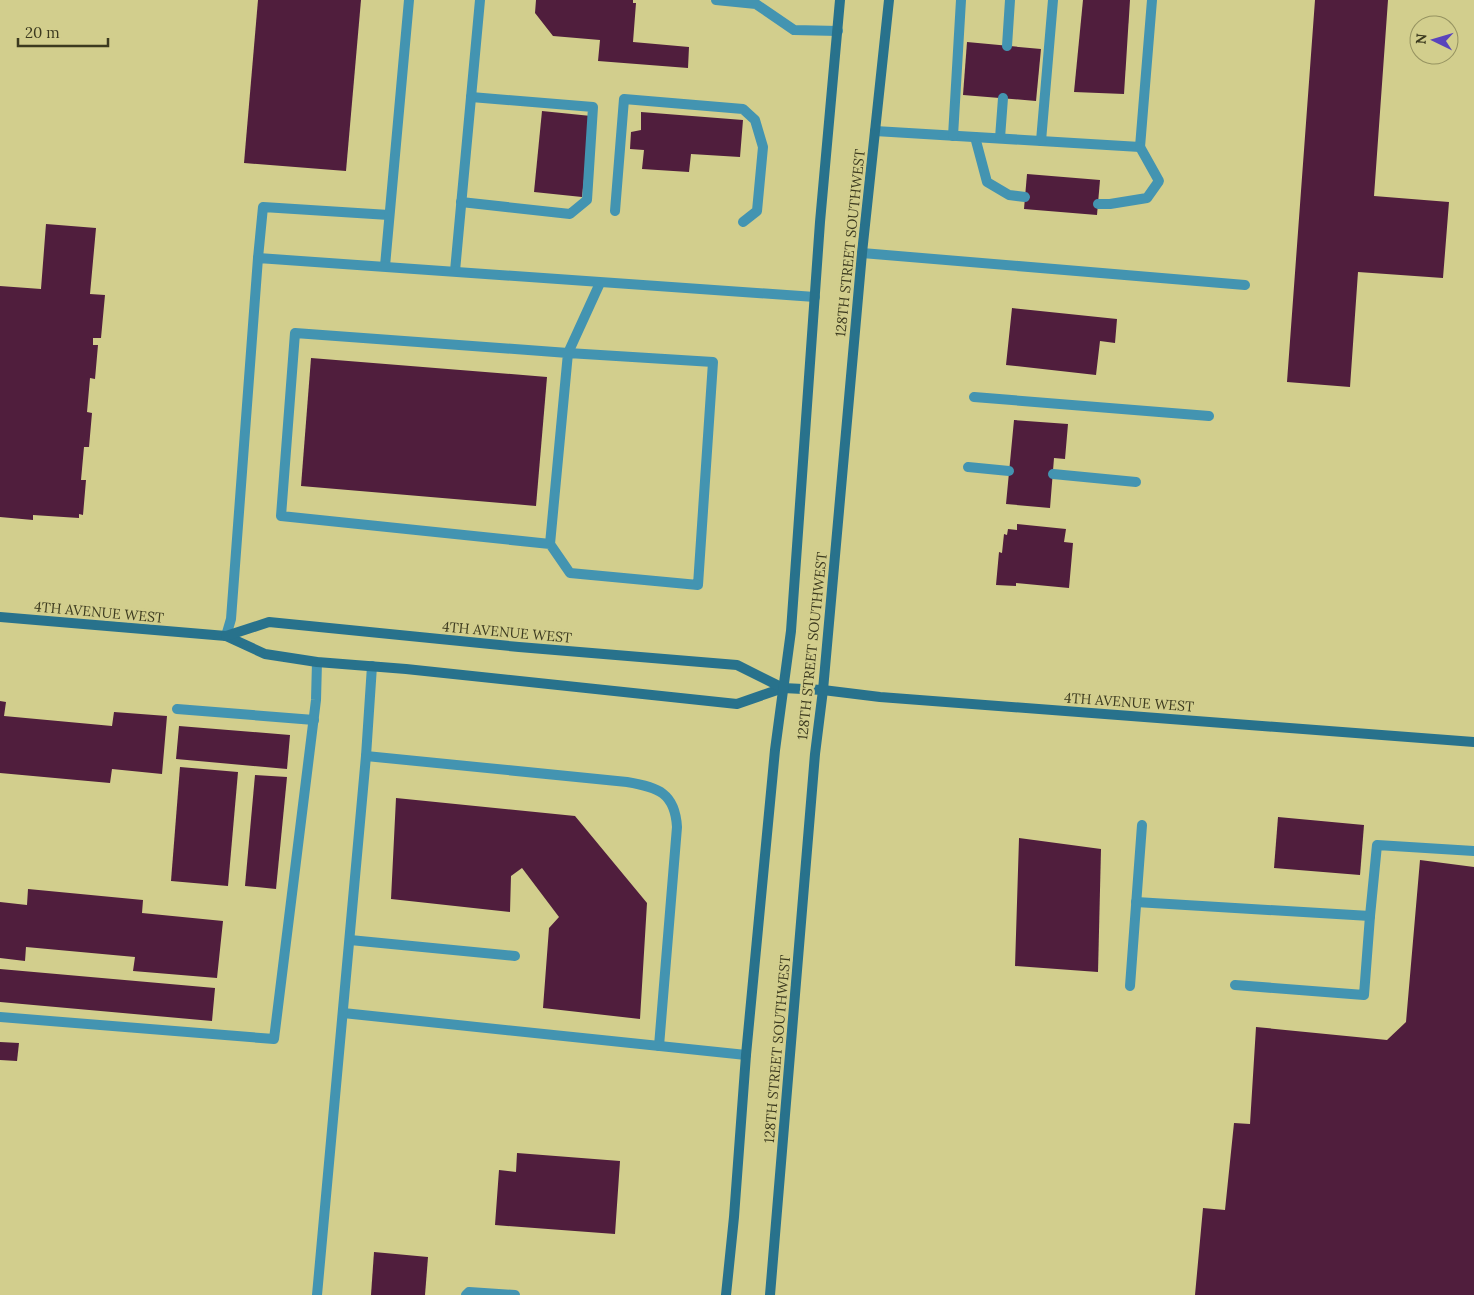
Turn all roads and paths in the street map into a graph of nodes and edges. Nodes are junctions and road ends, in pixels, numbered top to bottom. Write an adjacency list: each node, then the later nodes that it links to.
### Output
1 (409, 0): 24 (street)
2 (480, 0): 12 (street)
3 (716, 0): 10 (street)
4 (840, 0): 10 (main road, 128TH STREET SOUTHWEST)
5 (889, 0): 14 (main road, 128TH STREET SOUTHWEST)
6 (962, 0): 15 (street)
7 (1010, 0): 11 (street)
8 (1053, 0): 18 (street)
9 (1152, 0): 19 (street)
10 (838, 31): 32 (main road, 128TH STREET SOUTHWEST)
11 (1007, 46)
12 (471, 97): 21 (street); 21 (street)
13 (1003, 98): 17 (street)
14 (875, 131): 15 (street); 26 (main road, 128TH STREET SOUTHWEST)
15 (953, 136): 16 (street)
16 (976, 137): 17 (street); 20 (street)
17 (1000, 138): 18 (street)
18 (1041, 141): 19 (street)
19 (1140, 147): 22 (street)
20 (1025, 197)
21 (461, 202): 29 (street)
22 (1098, 204)
23 (615, 211): 25 (street)
24 (389, 215): 27 (street); 28 (street)
25 (743, 222)
26 (862, 253): 31 (street); 46 (main road, 128TH STREET SOUTHWEST)
27 (258, 258): 28 (street); 42 (street)
28 (385, 266): 29 (street)
29 (455, 271): 30 (street)
30 (600, 283): 32 (street); 33 (street)
31 (1246, 286)
32 (815, 297): 45 (main road, 128TH STREET SOUTHWEST)
33 (568, 353): 40 (street); 40 (street); 40 (street)
34 (974, 397): 35 (street)
35 (1209, 416)
36 (968, 467): 37 (street)
37 (1009, 471)
38 (1053, 474): 39 (street)
39 (1136, 482)
40 (550, 544)
41 (0, 617): 42 (main road, 4TH AVENUE WEST)
42 (226, 636): 43 (main road, 4TH AVENUE WEST); 45 (main road, 4TH AVENUE WEST)
43 (317, 662): 44 (main road, 4TH AVENUE WEST); 48 (street)
44 (372, 666): 45 (main road, 4TH AVENUE WEST); 50 (street)
45 (782, 688): 46 (main road, 4TH AVENUE WEST); 62 (main road, 128TH STREET SOUTHWEST)
46 (823, 690): 49 (main road, 4TH AVENUE WEST); 67 (main road, 128TH STREET SOUTHWEST)
47 (177, 709): 48 (street)
48 (314, 720): 60 (street)
49 (1474, 742)
50 (366, 756): 55 (street); 61 (street)
51 (1142, 825): 53 (street)
52 (1474, 851): 54 (street)
53 (1136, 902): 54 (street); 58 (street)
54 (1370, 916): 57 (street)
55 (350, 940): 56 (street); 59 (street)
56 (515, 956)
57 (1235, 985)
58 (1130, 986)
59 (343, 1013): 61 (street); 63 (street)
60 (0, 1016)
61 (659, 1046): 62 (street)
62 (746, 1055): 66 (main road, 128TH STREET SOUTHWEST)
63 (317, 1295)
64 (466, 1295): 65 (street)
65 (514, 1295)
66 (726, 1295)
67 (770, 1295)

